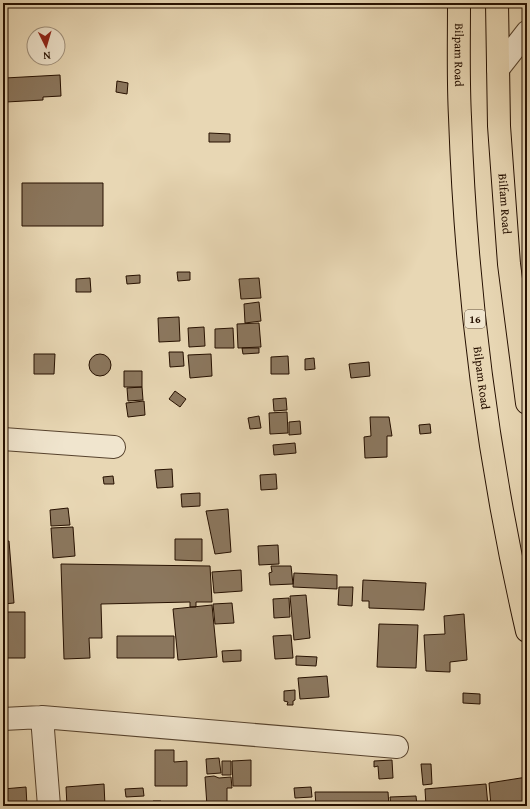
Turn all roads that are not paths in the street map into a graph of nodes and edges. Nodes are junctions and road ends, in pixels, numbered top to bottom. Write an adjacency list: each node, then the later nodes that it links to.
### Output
1 (459, 3): 8 (main road, Bilpam Road / 16)
2 (497, 3): 4 (main road, Bilfam Road)
3 (527, 32): 4 (street)
4 (498, 69): 5 (main road, Bilfam Road)
5 (527, 403)
6 (3, 439): 7 (street)
7 (114, 447)
8 (527, 631)
9 (42, 717): 10 (street); 11 (street); 12 (street)
10 (3, 719)
11 (397, 748)
12 (49, 806)

